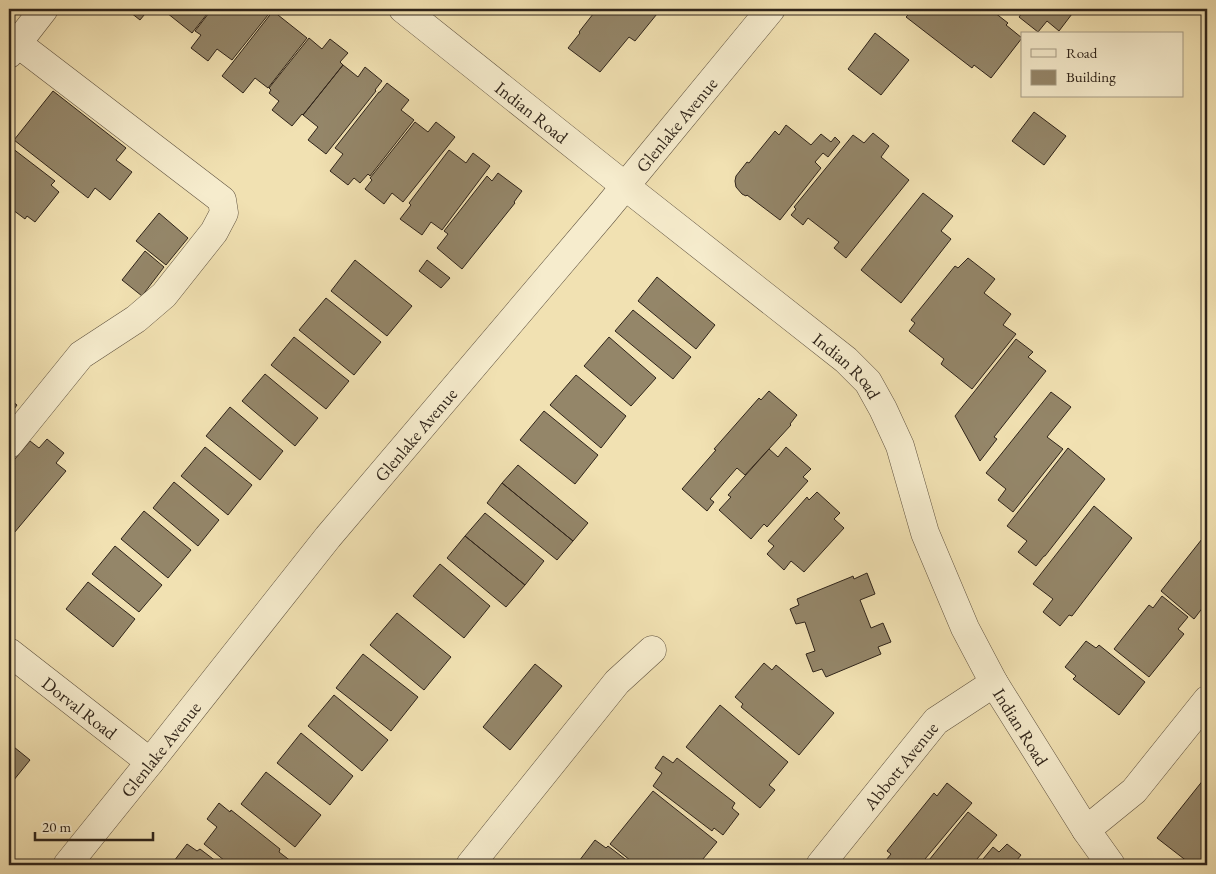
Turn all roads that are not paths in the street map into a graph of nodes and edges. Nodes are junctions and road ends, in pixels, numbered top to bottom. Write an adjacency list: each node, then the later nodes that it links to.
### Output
1 (44, 9): 4 (street)
2 (403, 9): 5 (street, Indian Road)
3 (771, 9): 5 (street, Glenlake Avenue)
4 (13, 48): 6 (street)
5 (625, 186): 9 (street, Indian Road); 11 (street, Glenlake Avenue)
6 (9, 444)
7 (652, 650): 14 (street)
8 (9, 652): 11 (street, Dorval Road)
9 (994, 683): 12 (street, Indian Road); 15 (street, Abbott Avenue)
10 (1207, 700): 12 (street)
11 (150, 762): 13 (street, Glenlake Avenue)
12 (1086, 830): 16 (street, Indian Road)
13 (67, 865)
14 (470, 865)
15 (820, 865)
16 (1111, 865)

